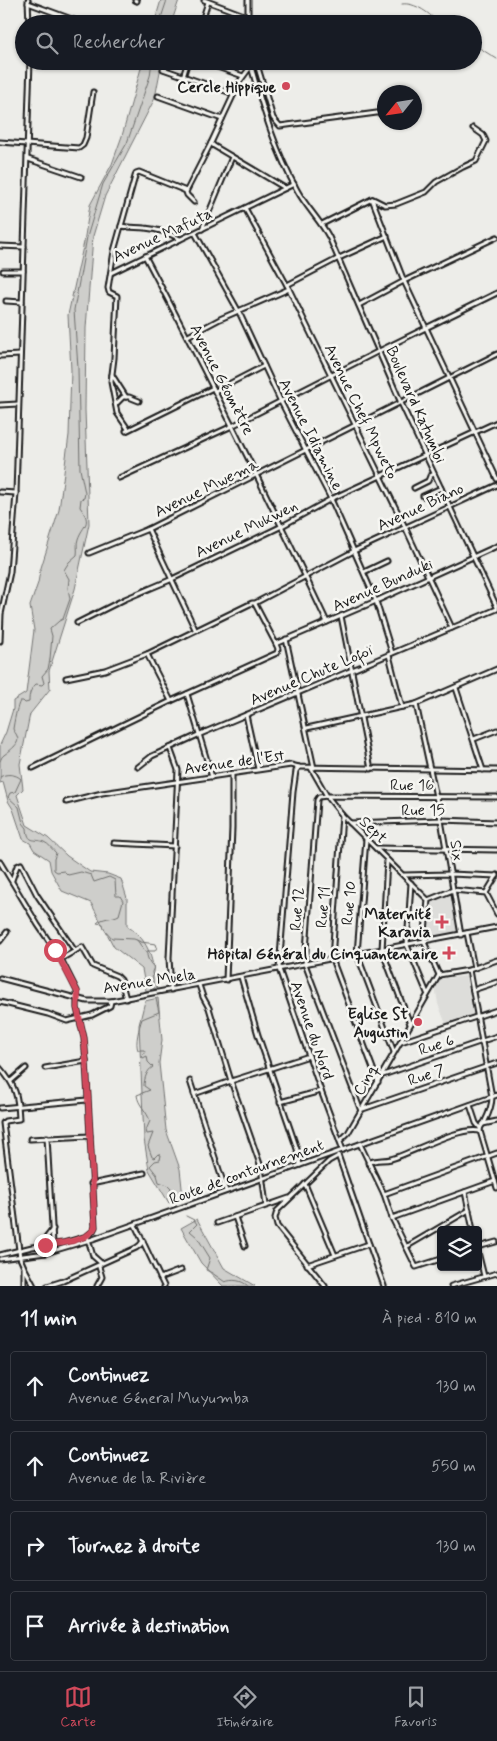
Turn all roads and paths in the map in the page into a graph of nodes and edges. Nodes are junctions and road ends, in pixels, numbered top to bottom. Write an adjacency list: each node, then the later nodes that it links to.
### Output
1 (248, 0): 4 (street)
2 (28, 1): 5 (street); 6 (street)
3 (206, 1): 7 (street); 8 (street)
4 (248, 10): 8 (street); 9 (street)
5 (29, 15)
6 (63, 15)
7 (203, 15)
8 (243, 15)
9 (249, 15)
10 (30, 70): 26 (street)
11 (166, 70): 18 (street)
12 (186, 70): 18 (street)
13 (226, 70): 17 (street)
14 (248, 70): 17 (street)
15 (255, 70): 31 (street, Boulevard Katumbi)
16 (256, 70): 22 (street)
17 (243, 76): 20 (street)
18 (184, 77): 20 (street)
19 (93, 92): 26 (street)
20 (234, 94): 23 (street)
21 (158, 96): 23 (street)
22 (377, 113)
23 (222, 119): 27 (street)
24 (473, 128): 34 (street)
25 (0, 142): 26 (street)
26 (28, 143): 29 (street)
27 (211, 143): 28 (street); 33 (street)
28 (232, 157): 32 (street); 39 (street)
29 (28, 160): 30 (street); 45 (street)
30 (81, 177)
31 (294, 184): 32 (street, Avenue Mafuta); 37 (street, Boulevard Katumbi)
32 (285, 188): 36 (street, Avenue Mafuta)
33 (186, 191): 35 (street); 38 (street)
34 (372, 199): 37 (street); 41 (street)
35 (194, 202)
36 (245, 208): 39 (street, Avenue Mafuta); 52 (street, Avenue Chef Mpweto)
37 (322, 224): 47 (street, Boulevard Katumbi)
38 (121, 226): 43 (street); 50 (street)
39 (202, 230): 40 (street, Avenue Mafuta)
40 (195, 233): 43 (street, Avenue Mafuta); 57 (street, Avenue Idiamine)
41 (387, 236): 47 (street); 51 (street)
42 (497, 237): 51 (street)
43 (181, 240): 46 (street, Avenue Mafuta)
44 (0, 246): 45 (street)
45 (24, 247): 49 (street)
46 (145, 256): 50 (street, Avenue Mafuta); 59 (street, Avenue Géomètre)
47 (339, 258): 52 (street); 56 (street, Boulevard Katumbi)
48 (3, 271): 49 (street)
49 (23, 271): 55 (street)
50 (110, 273): 65 (street, Avenue Mafuta)
51 (404, 281): 56 (street); 58 (street)
52 (288, 287): 57 (street); 66 (street, Avenue Chef Mpweto)
53 (497, 293): 58 (street)
54 (6, 301): 55 (street)
55 (22, 302): 62 (street)
56 (359, 305): 60 (street, Boulevard Katumbi)
57 (239, 312): 59 (street); 64 (street, Avenue Idiamine)
58 (425, 329): 60 (street); 67 (street)
59 (188, 336): 68 (street, Avenue Géomètre)
60 (379, 351): 66 (street); 72 (street, Boulevard Katumbi)
61 (497, 354): 67 (street, Avenue Mwema)
62 (20, 355): 63 (street); 73 (street)
63 (0, 356)
64 (264, 366): 68 (street); 71 (street, Avenue Idiamine)
65 (112, 375): 69 (street); 74 (street, Avenue Mafuta)
66 (330, 377): 71 (street); 78 (street, Avenue Chef Mpweto)
67 (449, 378): 72 (street, Avenue Mwema); 79 (street)
68 (214, 390): 74 (street, Avenue Mafuta); 77 (street, Avenue Géomètre)
69 (126, 397): 70 (street); 74 (street)
70 (139, 401)
71 (281, 402): 77 (street); 80 (street, Avenue Idiamine)
72 (401, 403): 78 (street, Avenue Mwema); 81 (street, Boulevard Katumbi)
73 (18, 404): 75 (street); 91 (street)
74 (115, 404)
75 (0, 405)
76 (497, 422): 79 (street, Avenue Mukwen)
77 (232, 426): 83 (street, Avenue Géomètre); 85 (street)
78 (355, 426): 80 (street, Avenue Mwema); 84 (street, Avenue Chef Mpweto)
79 (475, 431): 81 (street, Avenue Mukwen); 86 (street)
80 (306, 451): 83 (street, Avenue Mwema); 93 (street, Avenue Idiamine)
81 (426, 456): 82 (street, Boulevard Katumbi); 84 (street, Avenue Mukwen)
82 (434, 474): 88 (street); 89 (street, Boulevard Katumbi)
83 (257, 476): 95 (street, Avenue Géomètre); 97 (street, Avenue Mwema)
84 (380, 477): 93 (street, Avenue Mukwen); 96 (street, Avenue Chef Mpweto)
85 (119, 478)
86 (497, 479)
87 (497, 485): 94 (street, Avenue Biano)
88 (414, 488)
89 (441, 488): 92 (street); 94 (street, Boulevard Katumbi)
90 (0, 492): 91 (street)
91 (16, 493): 116 (street)
92 (423, 496)
93 (331, 499): 95 (street, Avenue Mukwen); 99 (street, Avenue Idiamine)
94 (449, 506): 96 (street, Avenue Biano); 101 (street, Boulevard Katumbi)
95 (282, 526): 104 (street, Avenue Géomètre); 106 (street, Avenue Mukwen)
96 (405, 527): 99 (street, Avenue Biano); 105 (street, Avenue Chef Mpweto)
97 (148, 529): 100 (street); 106 (street, Avenue Mwema)
98 (497, 546): 101 (street, Avenue Bunduki)
99 (354, 551): 103 (street, Avenue Idiamine); 104 (street, Avenue Biano)
100 (89, 553)
101 (473, 556): 105 (street, Avenue Bunduki); 109 (street, Boulevard Katumbi)
102 (387, 561): 103 (street)
103 (364, 572): 107 (street, Avenue Idiamine)
104 (305, 576): 108 (street, Avenue Biano); 111 (street, Avenue Géomètre)
105 (428, 577): 107 (street, Avenue Bunduki); 113 (street, Avenue Chef Mpweto)
106 (170, 580): 112 (street, Avenue Mukwen); 114 (street, Avenue Mwema)
107 (376, 601): 110 (street, Avenue Bunduki); 119 (street, Avenue Idiamine)
108 (255, 603): 114 (street); 117 (street)
109 (497, 608): 113 (street, Avenue Chute Lofoï)
110 (341, 616): 111 (street, Avenue Bunduki); 121 (street)
111 (327, 622): 115 (street, Avenue Bunduki)
112 (77, 623)
113 (452, 628): 119 (street, Avenue Chute Lofoï)
114 (195, 629): 118 (street)
115 (286, 640): 117 (street, Avenue Bunduki); 124 (street, Sept)
116 (0, 641)
117 (276, 644): 125 (street)
118 (147, 654): 122 (street); 126 (street)
119 (391, 654): 121 (street, Avenue Chute Lofoï); 128 (street, Avenue Idiamine)
120 (497, 669): 123 (street)
121 (352, 671): 124 (street, Avenue Chute Lofoï); 130 (street)
122 (66, 678)
123 (456, 688): 127 (street); 134 (street)
124 (298, 692): 129 (street, Avenue Chute Lofoï); 131 (street, Sept)
125 (187, 694): 126 (street); 133 (street)
126 (171, 701): 138 (street)
127 (416, 704): 128 (street); 142 (street, Six)
128 (402, 707): 130 (street)
129 (246, 715): 133 (street, Avenue Chute Lofoï); 140 (street)
130 (362, 716): 131 (street); 141 (street)
131 (307, 728): 139 (street, Sept)
132 (497, 730): 134 (street)
133 (198, 734): 135 (street, Avenue Chute Lofoï); 146 (street)
134 (474, 739): 143 (street)
135 (170, 748): 136 (street, Avenue Chute Lofoï); 147 (street)
136 (138, 767)
137 (299, 767): 139 (street, Avenue de l'Est); 140 (street, Avenue de l'Est); 188 (street, Avenue du Nord)
138 (34, 768)
139 (312, 768): 141 (street, Avenue de l'Est); 148 (street, Sept)
140 (258, 769): 145 (street, Avenue de l'Est)
141 (371, 769): 142 (street, Avenue de l'Est)
142 (430, 769): 143 (street, Avenue de l'Est); 149 (street, Six)
143 (483, 770): 144 (street, Avenue de l'Est)
144 (497, 770)
145 (232, 773): 146 (street, Avenue de l'Est); 193 (street)
146 (212, 777): 147 (street, Avenue de l'Est)
147 (177, 781): 151 (street, Avenue de l'Est); 158 (street)
148 (327, 796): 149 (street, Rue 16); 152 (street, Sept); 186 (street, Rue 12)
149 (435, 796): 150 (street, Rue 16); 153 (street, Six)
150 (497, 797)
151 (66, 802)
152 (342, 815): 155 (street, Sept); 184 (street, Rue 11)
153 (441, 820): 154 (street, Rue 15); 155 (street, Rue 15); 160 (street, Six)
154 (497, 822)
155 (350, 823): 156 (street, Sept)
156 (366, 839): 159 (street, Sept); 182 (street, Rue 10)
157 (114, 842): 158 (street)
158 (175, 846): 196 (street)
159 (376, 848): 160 (street); 162 (street, Sept)
160 (445, 848): 161 (street); 164 (street, Six)
161 (497, 850)
162 (387, 860): 165 (street, Sept); 180 (street)
163 (0, 862): 167 (street)
164 (450, 874): 165 (street); 166 (street); 169 (street, Six)
165 (403, 875): 168 (street, Sept)
166 (497, 876): 170 (street)
167 (12, 880): 181 (street); 183 (street)
168 (411, 883): 171 (street, Sept); 179 (street)
169 (453, 890): 170 (street); 171 (street); 176 (street, Six)
170 (486, 893): 172 (street)
171 (428, 900): 178 (street)
172 (497, 914)
173 (497, 927): 175 (street, Avenue Muela)
174 (7, 932): 177 (street)
175 (467, 934): 176 (street, Avenue Muela); 187 (street)
176 (461, 935): 178 (street, Avenue Muela)
177 (0, 941)
178 (424, 942): 179 (street, Avenue Muela); 190 (street)
179 (407, 945): 180 (street, Avenue Muela); 198 (street)
180 (382, 950): 182 (street, Avenue Muela); 206 (street)
181 (75, 951): 183 (street); 200 (street)
182 (357, 954): 184 (street, Avenue Muela); 210 (street, Rue 10)
183 (61, 959): 199 (street)
184 (332, 959): 186 (street, Avenue Muela); 223 (street, Rue 11)
185 (497, 960): 187 (street)
186 (305, 964): 188 (street, Avenue Muela); 234 (street, Rue 12)
187 (474, 968): 189 (street)
188 (279, 969): 191 (street, Avenue Muela); 211 (street, Avenue du Nord)
189 (469, 970): 190 (street); 197 (street)
190 (439, 975): 198 (street, Cinq)
191 (241, 977): 193 (street, Avenue Muela); 218 (street)
192 (0, 978): 199 (street, Avenue Muela)
193 (226, 980): 195 (street, Avenue Muela)
194 (497, 982): 197 (street)
195 (199, 985): 196 (street, Avenue Muela); 222 (street)
196 (171, 990): 200 (street, Avenue Muela)
197 (473, 990): 204 (street)
198 (428, 994): 206 (street, Cinq)
199 (78, 998): 201 (street, Avenue Muela); 205 (street)
200 (126, 999): 201 (street, Avenue Muela)
201 (112, 1001): 205 (street)
202 (0, 1002): 205 (street)
203 (497, 1010): 204 (street)
204 (477, 1017): 208 (street); 209 (street)
205 (80, 1019): 212 (street)
206 (410, 1024): 208 (street, Cinq)
207 (497, 1036): 209 (street, Rue 6)
208 (400, 1042): 210 (street, Cinq)
209 (482, 1042): 214 (street); 219 (street, Rue 6)
210 (394, 1052): 219 (street, Cinq)
211 (309, 1056): 218 (street); 225 (street, Avenue du Nord)
212 (86, 1060): 217 (street); 229 (street)
213 (497, 1063): 214 (street, Rue 7)
214 (486, 1066): 227 (street); 234 (street, Rue 7)
215 (0, 1068): 220 (street)
216 (26, 1068): 220 (street)
217 (45, 1068)
218 (269, 1069): 222 (street); 230 (street)
219 (382, 1075): 223 (street, Cinq)
220 (11, 1081): 232 (street)
221 (190, 1081): 226 (street)
222 (231, 1081): 226 (street); 249 (street)
223 (378, 1082): 234 (street, Cinq)
224 (497, 1090): 227 (street)
225 (321, 1091): 230 (street); 240 (street, Avenue du Nord)
226 (194, 1094): 254 (street)
227 (491, 1095): 228 (street, Route de contournement); 231 (street, Route de contournement); 236 (street)
228 (497, 1095)
229 (87, 1100): 232 (street); 237 (street)
230 (280, 1102): 247 (street)
231 (470, 1105): 236 (street); 241 (street, Route de contournement)
232 (18, 1107): 233 (street); 276 (street)
233 (0, 1108)
234 (362, 1110): 240 (street, Cinq)
235 (497, 1121): 236 (street)
236 (480, 1128): 245 (street); 246 (street)
237 (90, 1136): 238 (street); 251 (street)
238 (46, 1137): 239 (street); 265 (street)
239 (30, 1139)
240 (340, 1141): 242 (street, Avenue du Nord)
241 (360, 1144): 242 (street, Route de contournement); 246 (street)
242 (343, 1150): 244 (street, Route de contournement)
243 (497, 1153): 245 (street)
244 (338, 1154): 247 (street, Route de contournement); 252 (street); 271 (street)
245 (488, 1157): 250 (street); 256 (street)
246 (368, 1162): 256 (street)
247 (300, 1165): 249 (street, Route de contournement)
248 (144, 1173): 251 (street)
249 (262, 1178): 254 (street, Route de contournement); 258 (street)
250 (495, 1181): 253 (street); 255 (street)
251 (91, 1184): 266 (street)
252 (305, 1184): 257 (street); 279 (street)
253 (497, 1188)
254 (226, 1191): 263 (street, Route de contournement)
255 (465, 1192): 259 (street); 261 (street)
256 (384, 1194): 261 (street)
257 (289, 1198): 258 (street); 284 (street)
258 (266, 1205): 260 (street)
259 (469, 1210): 264 (street); 275 (street)
260 (235, 1217): 262 (street); 273 (street)
261 (392, 1218): 275 (street)
262 (217, 1224)
263 (135, 1225): 267 (street, Route de contournement); 268 (street)
264 (472, 1226)
265 (53, 1228): 270 (street); 272 (street)
266 (87, 1236): 267 (street); 270 (street)
267 (88, 1241): 277 (street, Route de contournement); 283 (street)
268 (143, 1241): 283 (street); 290 (street)
269 (496, 1242): 274 (street)
270 (53, 1244): 272 (street)
271 (369, 1244): 279 (street); 297 (street)
272 (45, 1245): 276 (street); 277 (street)
273 (244, 1246)
274 (482, 1246)
275 (406, 1247): 282 (street)
276 (19, 1250): 278 (street); 280 (street)
277 (46, 1253): 280 (street, Route de contournement)
278 (0, 1255)
279 (335, 1255): 284 (street)
280 (20, 1258): 281 (street, Route de contournement); 285 (street)
281 (0, 1259)
282 (437, 1260)
283 (101, 1263): 293 (street); 294 (street)
284 (307, 1265): 296 (street)
285 (24, 1267): 291 (street); 292 (street)
286 (482, 1268): 289 (street)
287 (181, 1270): 290 (street)
288 (497, 1272): 289 (street)
289 (484, 1276): 298 (street)
290 (160, 1278): 295 (street)
291 (24, 1286)
292 (34, 1286)
293 (47, 1286)
294 (98, 1286)
295 (164, 1286)
296 (325, 1286)
297 (384, 1286)
298 (451, 1286)

